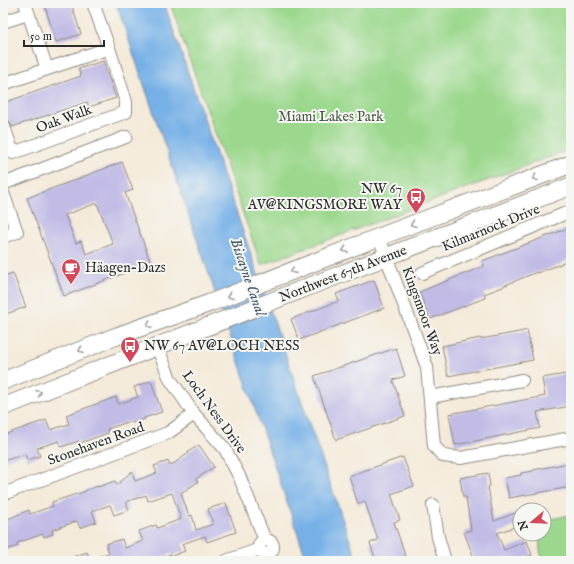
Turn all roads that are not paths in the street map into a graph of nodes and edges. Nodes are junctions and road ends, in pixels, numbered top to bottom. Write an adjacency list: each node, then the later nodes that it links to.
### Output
1 (93, 3): 4 (street)
2 (26, 8): 3 (street); 5 (street)
3 (3, 22)
4 (109, 48): 5 (street); 7 (street, Oak Walk)
5 (47, 69): 6 (street)
6 (3, 84)
7 (3, 124)
8 (126, 137): 10 (street)
9 (571, 164): 15 (main road, Northwest 67th Avenue, one-way to 15)
10 (3, 184)
11 (571, 186): 16 (main road, Northwest 67th Avenue)
12 (3, 193): 14 (street)
13 (571, 211): 17 (street, Kilmarnock Drive)
14 (3, 237)
15 (378, 237): 16 (street, Kingsmoor Way); 18 (main road, Northwest 67th Avenue, one-way to 18)
16 (386, 258): 20 (main road, Northwest 67th Avenue); 23 (street, Kingsmoor Way)
17 (422, 273)
18 (180, 314): 19 (main road, Northwest 67th Avenue, one-way to 19); 20 (main road)
19 (117, 336): 20 (main road); 22 (main road, Northwest 67th Avenue, one-way to 22)
20 (157, 346): 24 (main road, Northwest 67th Avenue, one-way to 20); 25 (street, Loch Ness Drive)
21 (522, 380): 23 (street)
22 (3, 381)
23 (430, 397): 26 (street, Kingsmoor Way)
24 (3, 407)
25 (194, 414): 27 (street, Stonehaven Road); 29 (street, Loch Ness Drive)
26 (571, 438)
27 (3, 494)
28 (432, 505): 31 (street)
29 (267, 551): 30 (street)
30 (226, 561)
31 (445, 561)

